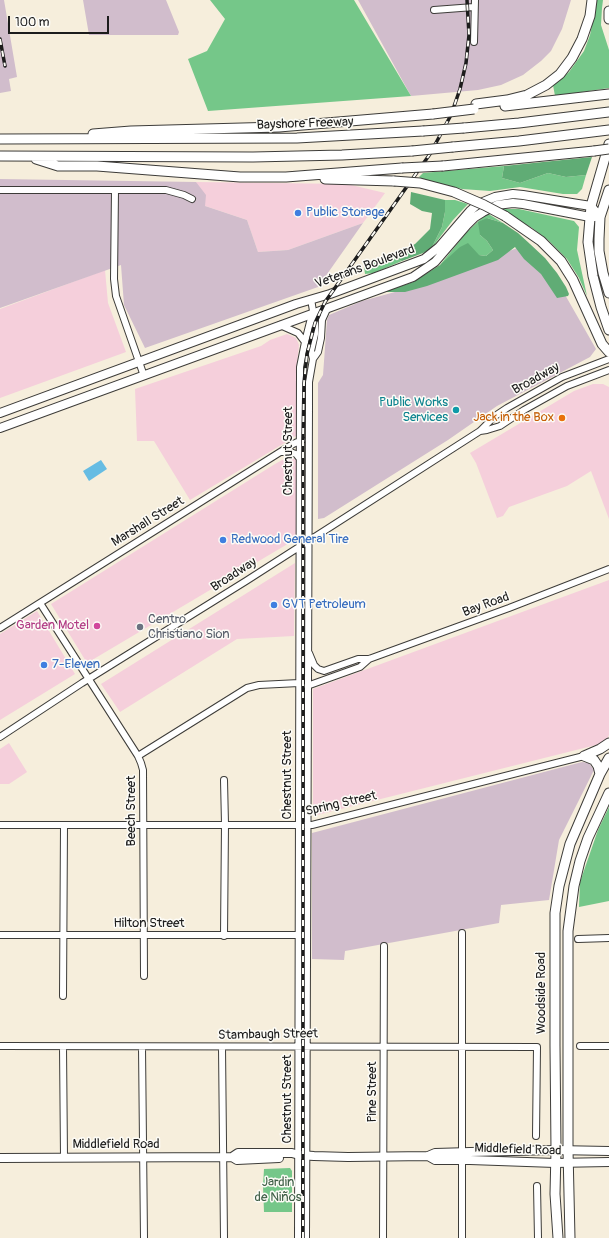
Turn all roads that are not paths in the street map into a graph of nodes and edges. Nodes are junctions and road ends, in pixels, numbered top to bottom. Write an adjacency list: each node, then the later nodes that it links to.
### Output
1 (474, 0): 3 (street)
2 (592, 0): 9 (highway)
3 (474, 7): 4 (street); 7 (street)
4 (434, 10)
5 (609, 11): 6 (highway)
6 (609, 19)
7 (474, 42)
8 (609, 94): 9 (highway)
9 (475, 107): 13 (highway, bridge)
10 (607, 112): 13 (highway, Bayshore Freeway, bridge)
11 (604, 131): 18 (highway, bridge)
12 (0, 139): 13 (highway, Bayshore Freeway)
13 (27, 139)
14 (609, 139): 16 (highway)
15 (609, 144): 16 (highway)
16 (607, 152): 19 (highway, bridge); 24 (highway)
17 (0, 156): 18 (highway)
18 (27, 156): 19 (highway)
19 (286, 177): 34 (highway, bridge)
20 (0, 190): 21 (street)
21 (115, 190): 23 (street); 37 (street)
22 (609, 190): 26 (highway)
23 (192, 199)
24 (591, 206): 25 (highway); 26 (main road); 28 (main road, Veterans Boulevard)
25 (590, 217): 26 (main road, Veterans Boulevard); 29 (main road, Veterans Boulevard); 32 (highway)
26 (605, 218): 27 (highway)
27 (609, 294)
28 (311, 299): 30 (street, Chestnut Street); 37 (main road, Veterans Boulevard)
29 (327, 309): 30 (main road, Veterans Boulevard); 35 (street)
30 (313, 313): 31 (main road, Veterans Boulevard); 33 (street, Chestnut Street); 35 (street, Chestnut Street)
31 (280, 325): 33 (street); 39 (main road, Veterans Boulevard)
32 (609, 330)
33 (305, 342): 44 (street, Chestnut Street)
34 (609, 352)
35 (313, 359): 43 (street, Chestnut Street)
36 (609, 359): 42 (street, Broadway)
37 (139, 362): 39 (street); 40 (main road, Veterans Boulevard)
38 (609, 370): 42 (street, Broadway)
39 (144, 376): 41 (main road, Veterans Boulevard)
40 (0, 413)
41 (0, 428)
42 (480, 431): 47 (street, Broadway)
43 (309, 438): 44 (street, Marshall Street); 47 (street, Chestnut Street)
44 (300, 440): 45 (street, Marshall Street); 46 (street, Chestnut Street)
45 (279, 452): 46 (street); 50 (street, Marshall Street)
46 (300, 459): 48 (street, Chestnut Street)
47 (308, 540): 48 (street, Broadway); 52 (street, Chestnut Street)
48 (300, 546): 54 (street, Broadway); 55 (street, Chestnut Street)
49 (609, 570): 53 (street, Bay Road)
50 (40, 603): 51 (street, Marshall Street); 54 (street, Beech Street)
51 (0, 628)
52 (308, 653): 53 (street, Bay Road); 56 (street, Chestnut Street)
53 (369, 659): 56 (street, Bay Road)
54 (88, 679): 57 (street, Broadway); 59 (street, Beech Street)
55 (299, 683): 59 (street); 67 (street, Chestnut Street)
56 (307, 686): 68 (street, Chestnut Street)
57 (0, 737)
58 (609, 743): 60 (highway)
59 (138, 756): 65 (street, Beech Street)
60 (584, 756): 62 (highway); 68 (street, Spring Street)
61 (609, 758): 62 (highway, Woodside Road)
62 (600, 774): 93 (highway, Woodside Road)
63 (224, 780): 66 (street)
64 (609, 793): 94 (highway, Woodside Road)
65 (143, 824): 66 (street, Spring Street); 70 (street, Spring Street); 74 (street, Beech Street)
66 (225, 824): 67 (street, Spring Street); 75 (street)
67 (299, 824): 68 (street, Spring Street); 76 (street, Chestnut Street)
68 (306, 824): 84 (street, Chestnut Street)
69 (0, 825): 70 (street, Spring Street)
70 (64, 825): 73 (street)
71 (462, 934): 91 (street)
72 (0, 935): 73 (street, Hilton Street)
73 (64, 935): 74 (street, Hilton Street); 81 (street)
74 (143, 935): 75 (street, Hilton Street); 80 (street, Beech Street)
75 (224, 936): 76 (street, Hilton Street)
76 (299, 936): 83 (street, Chestnut Street)
77 (609, 938): 78 (street)
78 (578, 939)
79 (384, 946): 85 (street, Pine Street)
80 (144, 976)
81 (64, 996)
82 (0, 1046): 88 (street, Stambaugh Street)
83 (298, 1046): 84 (street, Stambaugh Street); 90 (street, Stambaugh Street); 96 (street, Chestnut Street)
84 (306, 1046): 85 (street, Stambaugh Street); 96 (street, Chestnut Street)
85 (384, 1046): 91 (street, Stambaugh Street); 97 (street, Pine Street)
86 (580, 1046): 87 (street)
87 (609, 1046)
88 (63, 1047): 89 (street, Stambaugh Street); 99 (street)
89 (142, 1047): 90 (street, Stambaugh Street); 100 (street)
90 (222, 1047): 101 (street)
91 (462, 1047): 92 (street, Stambaugh Street); 98 (street)
92 (536, 1136)
93 (556, 1150): 94 (main road, Middlefield Road); 98 (main road, Middlefield Road); 104 (highway, Woodside Road)
94 (568, 1150): 95 (main road, Middlefield Road); 105 (highway, Woodside Road)
95 (609, 1151)
96 (302, 1155): 97 (main road, Middlefield Road); 101 (main road, Middlefield Road); 109 (street, Chestnut Street); 110 (street, Chestnut Street)
97 (383, 1156): 98 (main road, Middlefield Road); 111 (street, Pine Street)
98 (462, 1156): 104 (main road, Middlefield Road); 112 (street)
99 (64, 1157): 100 (main road, Middlefield Road); 102 (main road, Middlefield Road)
100 (143, 1157): 101 (main road, Middlefield Road); 107 (street)
101 (227, 1157): 108 (street)
102 (0, 1158)
103 (609, 1162): 105 (main road, Middlefield Road)
104 (555, 1163): 105 (main road, Middlefield Road); 114 (highway, Woodside Road)
105 (568, 1163): 115 (highway, Woodside Road)
106 (537, 1186): 113 (street)
107 (144, 1238)
108 (224, 1238)
109 (298, 1238)
110 (306, 1238)
111 (383, 1238)
112 (462, 1238)
113 (538, 1238)
114 (558, 1238)
115 (570, 1238)

